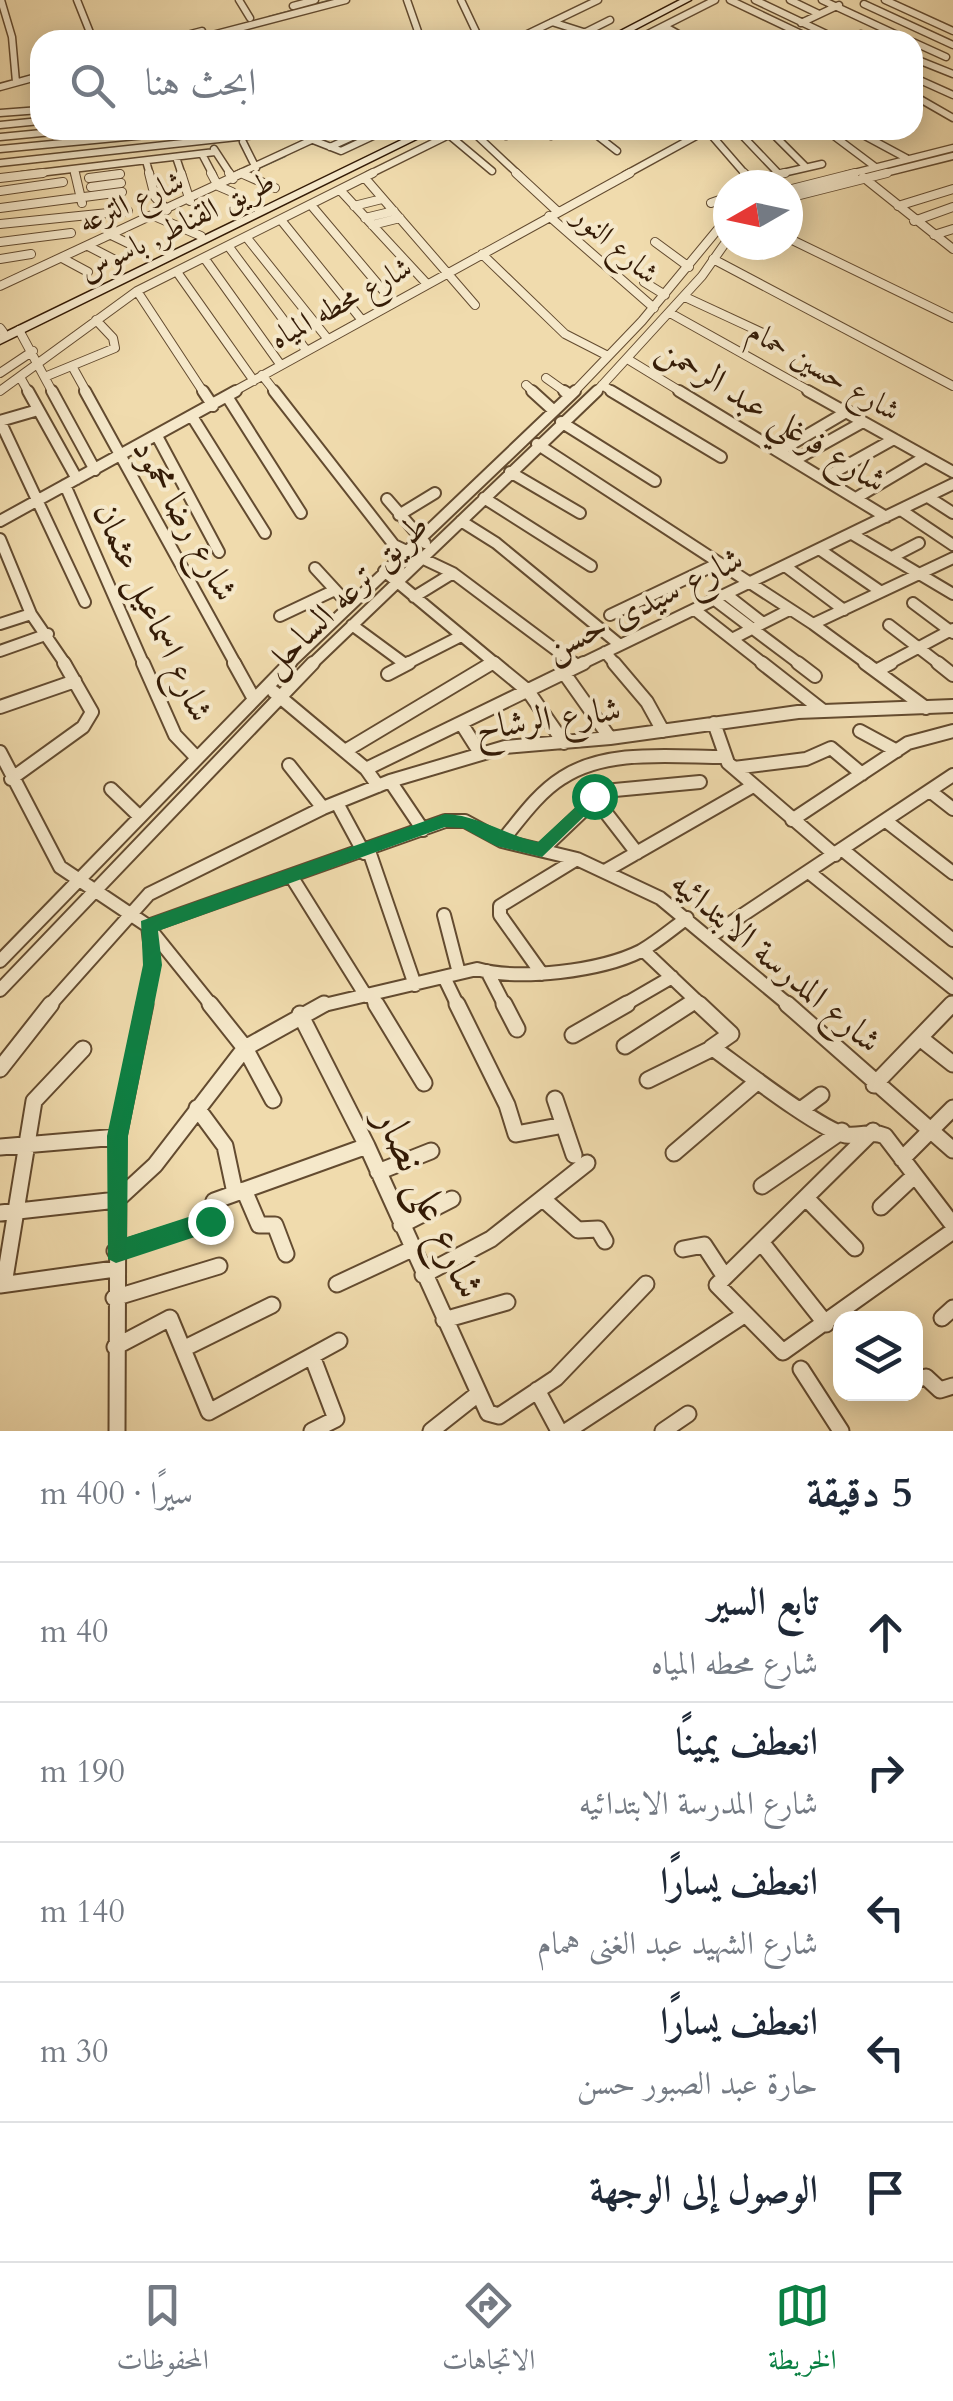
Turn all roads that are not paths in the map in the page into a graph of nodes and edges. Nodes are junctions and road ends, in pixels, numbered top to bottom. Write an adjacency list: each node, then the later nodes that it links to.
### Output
1 (78, 0): 30 (street)
2 (239, 0): 21 (street)
3 (315, 0): 21 (street)
4 (346, 0): 32 (street)
5 (406, 0): 33 (street)
6 (461, 0): 34 (street)
7 (598, 0): 20 (street)
8 (715, 0): 18 (street)
9 (730, 0): 29 (street)
10 (755, 0): 24 (street)
11 (790, 0): 19 (street)
12 (822, 0): 15 (street)
13 (886, 0): 44 (street)
14 (682, 1): 18 (street); 38 (main road)
15 (839, 3): 19 (street); 42 (street)
16 (864, 4): 43 (street)
17 (1, 6): 25 (street)
18 (700, 7): 27 (street)
19 (820, 14): 24 (street)
20 (565, 16): 23 (street); 26 (street)
21 (250, 18): 31 (street)
22 (610, 20): 26 (street)
23 (552, 22): 35 (street); 36 (street)
24 (803, 22): 29 (street); 41 (street)
25 (5, 23): 28 (street); 47 (street)
26 (599, 26): 37 (street)
27 (664, 26): 39 (street); 40 (street)
28 (0, 28)
29 (791, 29)
30 (89, 30)
31 (205, 30)
32 (237, 30)
33 (417, 30)
34 (475, 30)
35 (536, 30)
36 (577, 30)
37 (592, 30)
38 (621, 30)
39 (656, 30)
40 (671, 30)
41 (819, 30)
42 (890, 30)
43 (919, 30)
44 (953, 31)
45 (923, 32): 50 (street)
46 (0, 38): 47 (street)
47 (13, 44): 48 (street); 51 (street); 55 (street)
48 (0, 45)
49 (923, 46): 52 (street)
50 (953, 46)
51 (0, 54)
52 (949, 56): 54 (street)
53 (923, 60): 54 (street)
54 (929, 61): 57 (street)
55 (14, 63): 56 (street); 59 (street)
56 (0, 65)
57 (953, 74)
58 (0, 77): 59 (street)
59 (16, 79): 60 (street); 63 (street)
60 (30, 80)
61 (923, 81): 64 (street)
62 (30, 83): 63 (street)
63 (0, 90)
64 (953, 95)
65 (923, 101): 70 (street)
66 (11, 102): 68 (street)
67 (30, 109): 68 (street)
68 (12, 112): 69 (street)
69 (0, 113)
70 (953, 118)
71 (30, 122): 72 (street)
72 (0, 125)
73 (30, 134): 74 (street)
74 (0, 137)
75 (94, 140): 96 (street)
76 (211, 140): 98 (street); 105 (street)
77 (264, 140): 102 (street)
78 (303, 140): 102 (street, شارع الترعه)
79 (318, 140): 95 (street)
80 (345, 140): 95 (street)
81 (365, 140): 95 (street)
82 (406, 140): 157 (main road, طريق القناطر, باسوس)
83 (407, 140): 192 (main road, طريق القناطر, باسوس)
84 (438, 140): 119 (street)
85 (457, 140): 114 (street)
86 (482, 140): 145 (street, شارع النور)
87 (603, 140): 97 (street)
88 (689, 140): 145 (street, شارع محطه المياه)
89 (715, 140): 111 (street)
90 (747, 140): 112 (street)
91 (779, 140): 108 (street)
92 (839, 140): 107 (street)
93 (873, 140): 103 (street)
94 (243, 142): 109 (street)
95 (330, 147)
96 (0, 149)
97 (617, 151)
98 (215, 152): 99 (street); 120 (street)
99 (202, 154): 101 (street); 123 (street)
100 (952, 155): 103 (street); 116 (street)
101 (176, 157): 104 (street); 133 (street)
102 (278, 157): 109 (street, شارع الترعه)
103 (906, 158): 107 (street)
104 (146, 161): 118 (street); 141 (street)
105 (0, 163)
106 (822, 164): 108 (street)
107 (874, 166): 124 (street)
108 (806, 167): 113 (street)
109 (256, 168): 115 (street, شارع الترعه)
110 (74, 169): 117 (street); 118 (street); 131 (street)
111 (741, 170)
112 (775, 170)
113 (794, 170)
114 (492, 171)
115 (243, 174): 120 (street, شارع الترعه); 125 (street)
116 (863, 177): 130 (street); 138 (street)
117 (0, 178)
118 (120, 178): 122 (street); 131 (street); 142 (street)
119 (365, 178): 127 (street); 132 (street)
120 (233, 179): 123 (street, شارع الترعه)
121 (64, 182): 128 (street)
122 (90, 182)
123 (218, 186): 129 (street); 133 (street, شارع الترعه)
124 (803, 186)
125 (275, 188)
126 (953, 188): 138 (street)
127 (340, 190): 136 (street); 137 (street)
128 (0, 191)
129 (232, 192)
130 (803, 194)
131 (82, 197): 135 (street); 143 (street)
132 (382, 199): 137 (street); 146 (street)
133 (190, 200): 141 (street, شارع الترعه)
134 (104, 202): 144 (street)
135 (33, 204): 140 (street); 148 (street)
136 (311, 205): 149 (street); 185 (street)
137 (354, 206): 152 (street)
138 (898, 206): 150 (street)
139 (953, 207): 150 (street)
140 (0, 208)
141 (167, 210): 147 (street, شارع الترعه)
142 (128, 212): 144 (street); 151 (street)
143 (81, 214): 144 (street); 148 (street)
144 (102, 214): 156 (street)
145 (553, 214): 169 (street, شارع محطه المياه); 187 (street, شارع النور)
146 (397, 215): 152 (street); 178 (street)
147 (154, 216): 151 (street, شارع الترعه); 157 (street)
148 (35, 220): 153 (street)
149 (281, 220): 160 (street); 190 (street)
150 (914, 220): 158 (street)
151 (141, 222): 156 (street, شارع الترعه)
152 (368, 222): 180 (street)
153 (0, 224)
154 (953, 229): 158 (street)
155 (70, 233): 161 (street)
156 (113, 235): 164 (street, شارع الترعه); 166 (street)
157 (201, 236): 193 (main road, طريق القناطر, باسوس)
158 (934, 236): 167 (street)
159 (713, 237): 175 (street, طريق ترعه الساحل)
160 (248, 238): 165 (street); 195 (street)
161 (0, 242)
162 (656, 242): 175 (street)
163 (803, 245): 189 (street)
164 (88, 246): 170 (street, شارع الترعه); 173 (street)
165 (229, 247): 171 (street); 196 (street)
166 (138, 248)
167 (953, 249)
168 (31, 254): 172 (street)
169 (482, 254): 178 (street, شارع محطه المياه); 198 (street)
170 (62, 258): 176 (street); 181 (street, شارع الترعه)
171 (206, 259): 177 (street); 201 (street)
172 (0, 260)
173 (116, 260)
174 (713, 260): 184 (street, طريق ترعه الساحل); 210 (street)
175 (689, 268): 183 (street, طريق ترعه الساحل)
176 (88, 272)
177 (176, 272): 182 (street); 206 (street)
178 (445, 275): 180 (street, شارع محطه المياه); 186 (street)
179 (644, 282): 183 (street)
180 (427, 284): 185 (street, شارع محطه المياه)
181 (0, 286)
182 (137, 291): 191 (street); 214 (street)
183 (665, 295): 187 (street, طريق ترعه الساحل)
184 (684, 297): 188 (street, طريق ترعه الساحل); 194 (street)
185 (394, 302): 190 (street, شارع محطه المياه)
186 (475, 305)
187 (654, 308): 198 (street, طريق ترعه الساحل)
188 (670, 314): 199 (street, طريق ترعه الساحل); 217 (street, شارع حسين حمام)
189 (953, 318)
190 (361, 319): 195 (street, شارع محطه المياه)
191 (96, 320): 200 (street); 202 (street)
192 (19, 330): 193 (main road, طريق القناطر, باسوس); 197 (street)
193 (1, 333)
194 (765, 334)
195 (326, 338): 196 (street, شارع محطه المياه)
196 (306, 350): 201 (street, شارع محطه المياه)
197 (33, 351): 200 (street); 203 (street)
198 (608, 356): 212 (street, طريق ترعه الساحل)
199 (629, 360): 209 (street, طريق ترعه الساحل); 225 (street, شارع فرغلي عبد الرحمن)
200 (40, 362): 204 (street); 205 (street)
201 (280, 364): 206 (street, شارع محطه المياه)
202 (72, 366): 204 (street); 226 (street, شارع رضا محمود)
203 (0, 373)
204 (47, 376): 230 (street)
205 (20, 377): 211 (street); 215 (street)
206 (258, 378): 213 (street, شارع محطه المياه); 261 (street)
207 (546, 378): 212 (street)
208 (526, 385): 216 (street)
209 (602, 385): 220 (street, طريق ترعه الساحل); 227 (street)
210 (953, 386)
211 (0, 391)
212 (570, 396): 216 (street, طريق ترعه الساحل)
213 (228, 398): 214 (street, شارع محطه المياه); 245 (street)
214 (213, 406): 218 (street, شارع محطه المياه)
215 (38, 410): 219 (street); 234 (street)
216 (554, 410): 255 (street, طريق ترعه الساحل)
217 (848, 411): 221 (street, شارع حسين حمام); 225 (street)
218 (193, 418): 222 (street, شارع محطه المياه); 252 (street)
219 (0, 421): 242 (street)
220 (561, 422): 224 (street, طريق ترعه الساحل); 235 (street)
221 (862, 422): 223 (street, شارع حسين حمام); 229 (street)
222 (158, 436): 226 (street, شارع محطه المياه); 260 (street)
223 (894, 439): 228 (street, شارع حسين حمام); 233 (street)
224 (537, 444): 231 (street, طريق ترعه الساحل); 266 (street)
225 (780, 450): 229 (street, شارع فرغلي عبد الرحمن)
226 (118, 457): 230 (street, شارع محطه المياه); 314 (street, شارع رضا محمود)
227 (721, 457)
228 (925, 457): 232 (street, شارع حسين حمام); 241 (street)
229 (795, 460): 233 (street, شارع فرغلي عبد الرحمن)
230 (95, 470): 234 (street, شارع محطه المياه)
231 (510, 472): 240 (street, طريق ترعه الساحل); 246 (street)
232 (953, 472)
233 (824, 478): 241 (street, شارع فرغلي عبد الرحمن)
234 (77, 479): 236 (street, شارع محطه المياه)
235 (655, 481)
236 (65, 485): 242 (street, شارع محطه المياه); 331 (street, شارع اسماعيل عثمان)
237 (951, 488): 239 (street, شارع سيدى حسن)
238 (435, 494): 248 (street)
239 (928, 497): 244 (street, شارع سيدى حسن); 247 (street)
240 (484, 498): 250 (street, طريق ترعه الساحل); 267 (street)
241 (856, 498): 249 (street, شارع فرغلي عبد الرحمن)
242 (39, 499): 251 (street, شارع محطه المياه); 280 (street)
243 (387, 499): 248 (street)
244 (901, 510): 249 (street, شارع سيدى حسن); 257 (street)
245 (301, 513)
246 (580, 513)
247 (953, 513)
248 (399, 515): 255 (street)
249 (886, 517): 253 (street, شارع سيدى حسن)
250 (460, 520): 258 (street, طريق ترعه الساحل); 298 (street)
251 (0, 521)
252 (264, 533)
253 (852, 534): 259 (street, شارع سيدى حسن); 263 (street)
254 (0, 539): 265 (street)
255 (418, 540): 258 (street); 261 (street, طريق ترعه الساحل)
256 (919, 543): 263 (street)
257 (953, 545)
258 (434, 547): 262 (street, طريق ترعه الساحل)
259 (819, 550): 268 (street, شارع سيدى حسن); 276 (street)
260 (220, 552)
261 (405, 552): 262 (street); 270 (street, طريق ترعه الساحل)
262 (422, 558): 271 (street); 273 (street, طريق ترعه الساحل)
263 (892, 558): 272 (street)
264 (953, 558): 272 (street)
265 (4, 559): 286 (street)
266 (716, 564): 274 (street); 287 (street)
267 (591, 566)
268 (785, 566): 274 (street, شارع سيدى حسن); 285 (street)
269 (314, 568): 275 (street)
270 (384, 571): 273 (street); 282 (street, طريق ترعه الساحل)
271 (453, 573): 278 (street); 304 (street)
272 (922, 575): 276 (street); 277 (street)
273 (400, 584): 278 (street); 291 (street, طريق ترعه الساحل)
274 (748, 585): 279 (street, شارع سيدى حسن); 284 (street)
275 (335, 590): 282 (street); 288 (street)
276 (880, 591): 285 (street)
277 (953, 594)
278 (414, 596): 296 (street)
279 (721, 598): 283 (street, شارع سيدى حسن); 293 (street)
280 (85, 602)
281 (913, 603): 294 (street)
282 (349, 605): 311 (street, طريق ترعه الساحل)
283 (695, 610): 297 (street); 298 (street, شارع سيدى حسن)
284 (790, 610): 290 (street); 293 (street)
285 (844, 610): 290 (street)
286 (31, 614): 289 (street); 295 (street)
287 (610, 615)
288 (280, 616)
289 (0, 624)
290 (813, 624): 305 (street)
291 (352, 625): 303 (street); 313 (street, طريق ترعه الساحل)
292 (889, 625): 299 (street)
293 (758, 626): 297 (street); 309 (street)
294 (952, 631): 299 (street)
295 (48, 634): 300 (street); 310 (street)
296 (461, 636): 302 (street); 303 (street)
297 (732, 639): 318 (street)
298 (620, 644): 301 (street, شارع سيدى حسن)
299 (919, 648): 305 (street); 308 (street)
300 (0, 650)
301 (604, 652): 304 (street, شارع سيدى حسن); 321 (street)
302 (494, 662): 312 (street); 326 (street)
303 (405, 664): 307 (street)
304 (577, 666): 306 (street, شارع سيدى حسن)
305 (876, 671): 317 (street)
306 (564, 672): 312 (street, شارع سيدى حسن); 324 (street)
307 (388, 674)
308 (953, 674)
309 (814, 676)
310 (75, 680): 316 (street); 337 (street)
311 (267, 686): 313 (street); 314 (street, طريق ترعه الساحل)
312 (528, 690): 319 (street, شارع سيدى حسن); 325 (street)
313 (280, 696): 326 (street); 362 (street, طريق ترعه الساحل)
314 (254, 699): 331 (street, طريق ترعه الساحل)
315 (953, 706): 317 (street, شارع الرشاح)
316 (0, 707)
317 (929, 708): 318 (street, شارع الرشاح); 323 (street)
318 (822, 710): 320 (street, شارع الرشاح)
319 (461, 723): 329 (street); 334 (street, شارع سيدى حسن)
320 (714, 723): 321 (street, شارع الرشاح); 330 (street)
321 (663, 731): 324 (street, شارع الرشاح)
322 (860, 731): 327 (street)
323 (950, 731): 327 (street)
324 (610, 738): 325 (street, شارع الرشاح)
325 (564, 743): 329 (street, شارع الرشاح)
326 (345, 751): 334 (street)
327 (897, 751): 335 (street)
328 (0, 752): 337 (street)
329 (480, 753): 339 (street, شارع الرشاح)
330 (724, 757): 333 (street); 351 (street)
331 (197, 758): 347 (street, طريق ترعه الساحل)
332 (289, 764): 345 (street)
333 (734, 768): 335 (street); 340 (street)
334 (366, 769): 339 (street)
335 (862, 774): 348 (street)
336 (953, 775): 342 (street)
337 (10, 779): 361 (street)
338 (700, 782): 343 (street)
339 (384, 784): 344 (street, شارع الرشاح); 350 (street)
340 (753, 786): 348 (street); 354 (street)
341 (111, 789): 347 (street)
342 (930, 791): 346 (street); 349 (street)
343 (594, 796): 352 (street); 354 (street)
344 (338, 803): 345 (street, شارع الرشاح); 353 (street)
345 (323, 808): 363 (street, شارع الرشاح)
346 (953, 809)
347 (140, 818): 361 (street, طريق ترعه الساحل)
348 (792, 820): 355 (street)
349 (886, 821): 355 (street); 358 (street)
350 (422, 830): 351 (street, شارع المدرسة الابتدائيه); 353 (street, شارع المدرسة الابتدائيه)
351 (502, 842): 352 (street, شارع المدرسة الابتدائيه)
352 (542, 850): 356 (street, شارع المدرسة الابتدائيه)
353 (367, 852): 360 (street, شارع المدرسة الابتدائيه); 375 (street)
354 (637, 853): 357 (street)
355 (839, 853): 359 (street); 368 (street)
356 (577, 859): 357 (street, شارع المدرسة الابتدائيه); 372 (street)
357 (605, 871): 365 (street, شارع المدرسة الابتدائيه)
358 (953, 872)
359 (810, 873): 367 (street); 376 (street)
360 (291, 876): 366 (street, شارع المدرسة الابتدائيه); 378 (street)
361 (78, 883): 362 (street); 370 (street, طريق ترعه الساحل)
362 (94, 894): 363 (street); 377 (street, طريق ترعه الساحل)
363 (127, 915): 366 (street); 390 (street, شارع الرشاح)
364 (444, 915): 373 (street)
365 (687, 918): 367 (street, شارع المدرسة الابتدائيه); 369 (street)
366 (150, 928): 386 (street); 405 (street)
367 (711, 936): 394 (street, شارع المدرسة الابتدائيه)
368 (953, 940)
369 (643, 950): 372 (street); 374 (street)
370 (0, 961)
371 (486, 969): 372 (street); 373 (street); 382 (street)
372 (542, 974)
373 (452, 975): 375 (street); 401 (street)
374 (672, 978): 379 (street); 383 (street)
375 (415, 984): 378 (street)
376 (953, 988)
377 (0, 990)
378 (368, 996): 381 (street); 393 (street)
379 (696, 1000): 385 (street); 387 (street)
380 (953, 1004): 384 (street)
381 (300, 1014): 386 (street); 407 (street, شارع على نصار)
382 (517, 1029)
383 (573, 1035)
384 (920, 1038): 389 (street); 394 (street)
385 (625, 1046)
386 (245, 1048): 396 (street); 398 (street)
387 (711, 1048): 391 (street); 392 (street)
388 (82, 1049): 406 (street)
389 (953, 1064)
390 (0, 1069)
391 (648, 1080)
392 (758, 1081): 400 (street); 411 (street)
393 (424, 1083)
394 (874, 1085): 404 (street, شارع المدرسة الابتدائيه)
395 (821, 1095): 400 (street)
396 (273, 1100)
397 (555, 1100): 401 (street)
398 (197, 1108): 416 (street); 420 (street)
399 (953, 1108): 404 (street)
400 (802, 1109): 402 (street)
401 (564, 1125): 419 (street)
402 (842, 1131): 403 (street); 415 (street)
403 (873, 1131): 412 (street); 417 (street)
404 (932, 1132): 409 (street, شارع المدرسة الابتدائيه); 412 (street)
405 (118, 1136): 406 (street); 420 (street)
406 (27, 1144): 408 (street); 423 (street)
407 (367, 1146): 413 (street, شارع على نصار); 416 (street)
408 (0, 1147)
409 (953, 1150)
410 (431, 1151): 413 (street)
411 (674, 1153)
412 (902, 1159): 414 (street)
413 (378, 1172): 425 (street, شارع على نصار)
414 (914, 1176): 422 (street); 426 (street)
415 (762, 1186)
416 (240, 1192): 421 (street); 432 (street)
417 (806, 1198): 428 (street); 430 (street)
418 (452, 1199): 425 (street)
419 (543, 1199): 427 (street); 435 (street)
420 (117, 1200): 423 (street); 433 (street)
421 (214, 1201)
422 (880, 1207)
423 (8, 1212): 437 (street)
424 (210, 1221): 433 (street)
425 (401, 1225): 431 (street, شارع على نصار)
426 (953, 1228): 445 (street)
427 (605, 1241)
428 (761, 1242): 436 (street); 445 (street)
429 (683, 1248): 436 (street)
430 (855, 1248)
431 (412, 1249): 435 (street, شارع على نصار); 438 (street)
432 (286, 1254)
433 (115, 1260): 437 (street); 440 (street)
434 (218, 1266): 440 (street)
435 (423, 1275): 444 (street, شارع على نصار)
436 (721, 1281): 443 (street)
437 (2, 1284)
438 (337, 1284)
439 (646, 1284): 453 (street)
440 (114, 1298): 447 (street)
441 (508, 1302): 444 (street)
442 (272, 1305): 448 (street)
443 (744, 1315): 445 (street); 460 (street)
444 (444, 1320): 454 (street, شارع على نصار)
445 (826, 1324)
446 (339, 1341): 449 (street)
447 (115, 1347): 448 (street); 456 (street)
448 (183, 1349): 449 (street)
449 (312, 1356): 457 (street)
450 (801, 1369): 462 (street)
451 (923, 1380): 452 (street)
452 (953, 1386)
453 (537, 1390): 454 (street, شارع على نصار); 459 (street)
454 (479, 1394): 458 (street)
455 (688, 1414): 461 (street)
456 (117, 1431)
457 (312, 1431)
458 (431, 1431)
459 (559, 1431)
460 (567, 1431)
461 (663, 1431)
462 (841, 1431)

